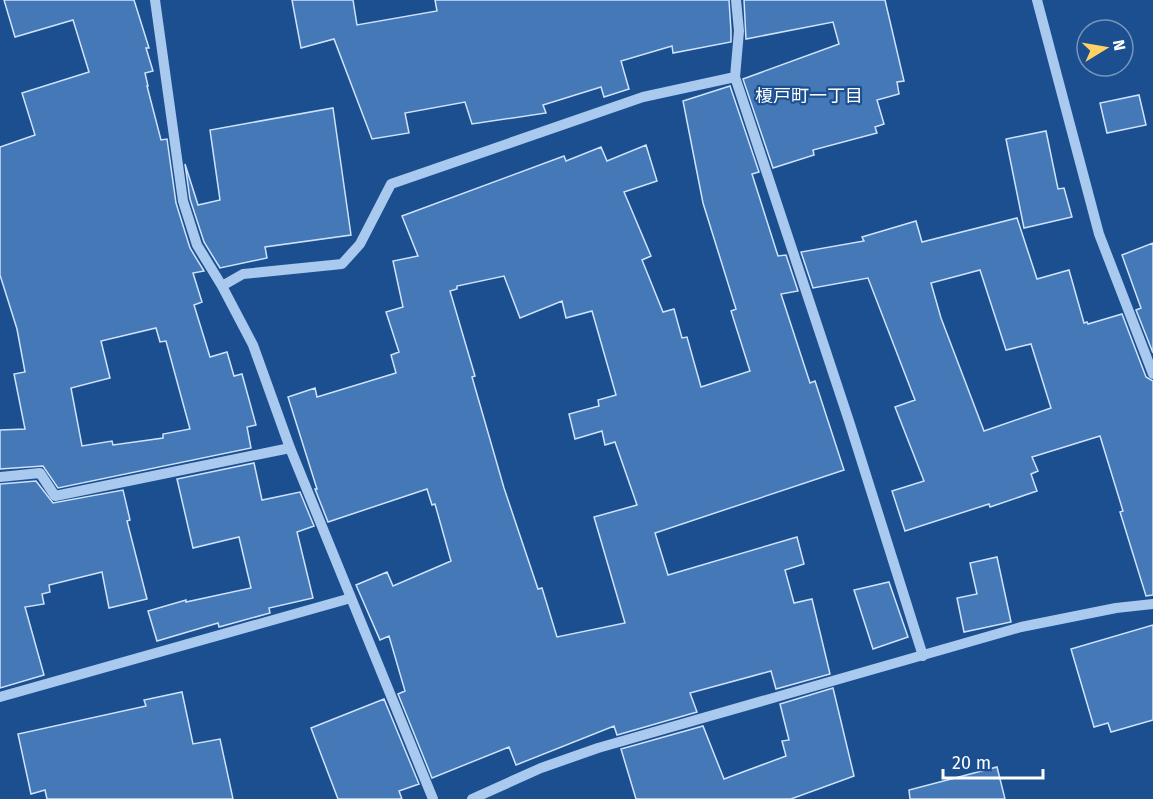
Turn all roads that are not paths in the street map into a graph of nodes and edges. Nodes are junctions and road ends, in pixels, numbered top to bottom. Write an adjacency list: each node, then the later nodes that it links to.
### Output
1 (155, 0): 5 (street)
2 (736, 0): 4 (street)
3 (1037, 0): 6 (street)
4 (735, 77): 5 (street); 11 (street)
5 (222, 286): 7 (street)
6 (1153, 374)
7 (290, 448): 8 (street); 9 (street)
8 (0, 477)
9 (351, 598): 12 (street); 13 (street)
10 (1153, 604): 11 (street)
11 (923, 656): 14 (street)
12 (0, 697)
13 (433, 799)
14 (472, 799)

